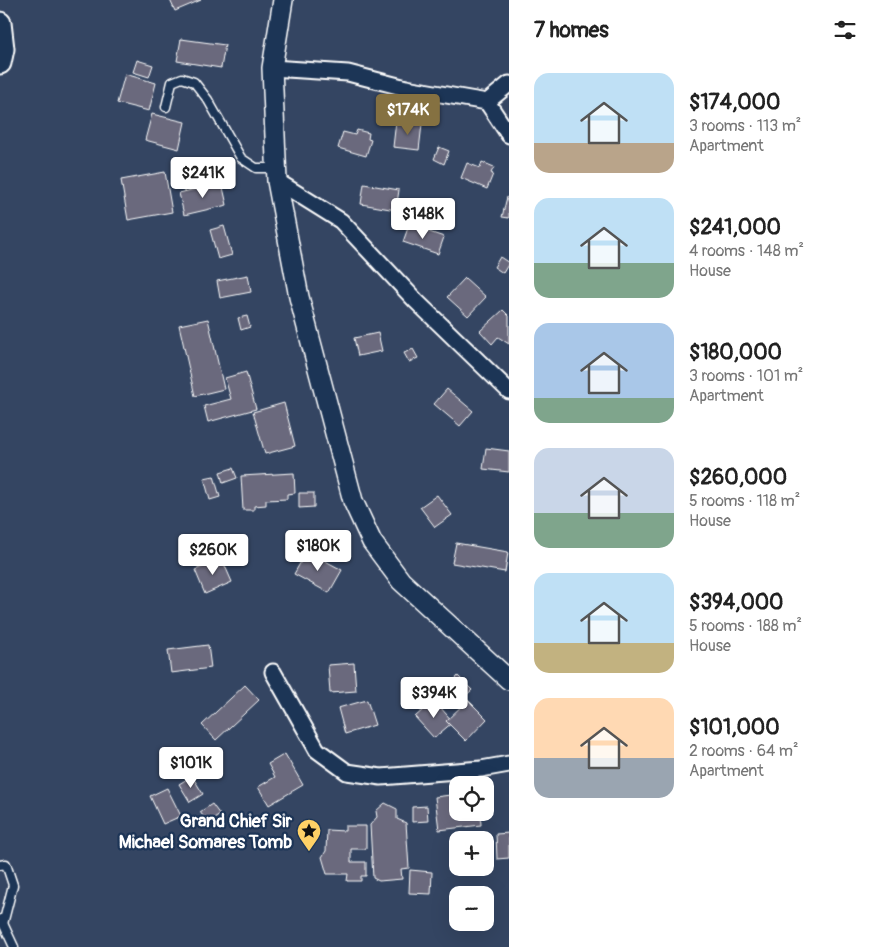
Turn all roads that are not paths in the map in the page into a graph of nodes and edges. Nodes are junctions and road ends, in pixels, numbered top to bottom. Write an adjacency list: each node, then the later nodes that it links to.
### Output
1 (283, 0): 4 (street)
2 (0, 23): 3 (main road)
3 (0, 63)
4 (272, 68): 6 (street); 9 (street)
5 (509, 84): 6 (street)
6 (487, 102): 8 (street)
7 (166, 107): 9 (lane)
8 (509, 135)
9 (276, 174): 10 (street); 12 (street)
10 (509, 390)
11 (273, 672): 13 (street)
12 (509, 680)
13 (509, 764)
14 (0, 865): 15 (lane)
15 (2, 920): 16 (lane)
16 (14, 947)

